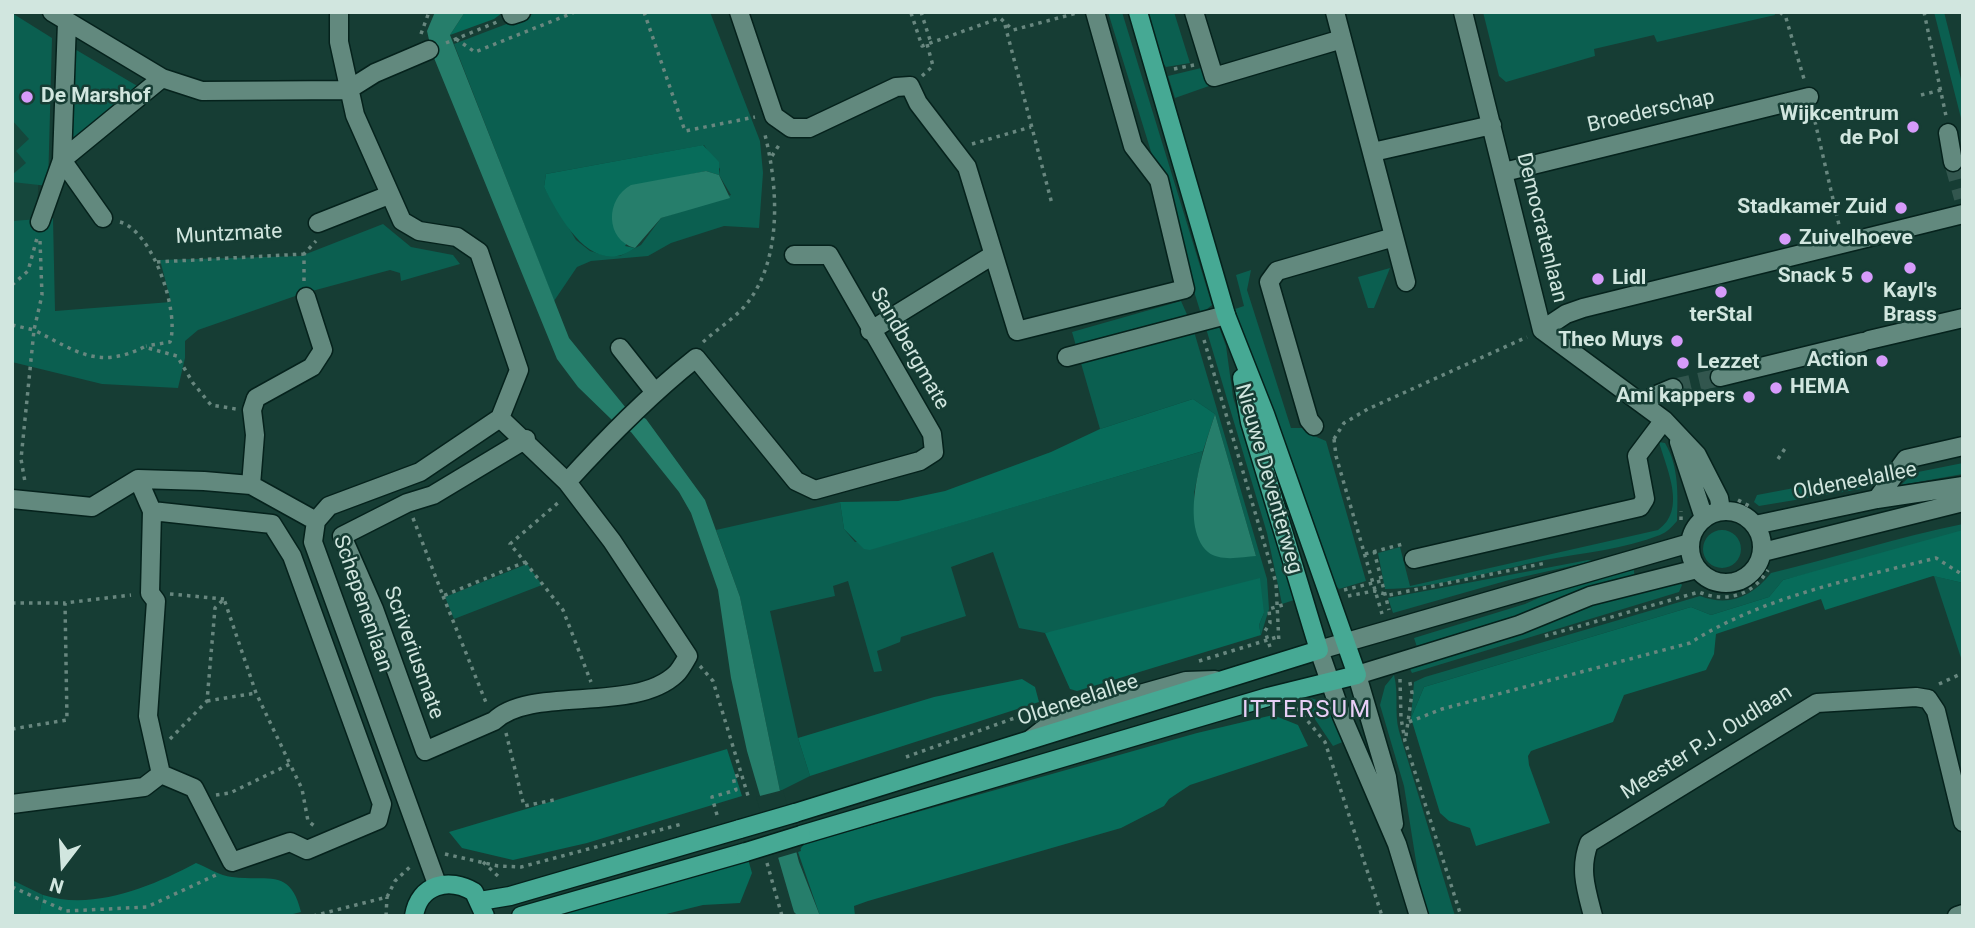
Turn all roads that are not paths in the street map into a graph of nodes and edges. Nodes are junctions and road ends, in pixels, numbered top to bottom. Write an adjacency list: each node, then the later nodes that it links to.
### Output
1 (339, 12): 12 (street)
2 (739, 12): 27 (street)
3 (1095, 12): 27 (street)
4 (1138, 12): 30 (main road, Nieuwe Deventerweg)
5 (1194, 12): 9 (street)
6 (1335, 12): 9 (street)
7 (1463, 12): 14 (street, Democratenlaan)
8 (60, 17): 11 (street); 17 (street)
9 (1342, 38): 16 (street)
10 (429, 50): 12 (street)
11 (162, 78): 12 (street); 17 (street)
12 (348, 90): 20 (street)
13 (1809, 97): 19 (street, Broederschap)
14 (1492, 125): 16 (street); 19 (street, Democratenlaan)
15 (1948, 133): 18 (street)
16 (1373, 152): 25 (street)
17 (62, 160): 22 (street); 23 (street)
18 (1954, 162)
19 (1504, 172): 32 (street, Democratenlaan)
20 (389, 195): 24 (street); 41 (street)
21 (1963, 214): 32 (street)
22 (103, 218)
23 (40, 222)
24 (318, 223)
25 (1394, 237): 28 (street); 43 (street)
26 (794, 255): 33 (street, Sandbergmate)
27 (993, 255): 33 (street)
28 (1406, 282)
29 (306, 297): 47 (street)
30 (1226, 315): 34 (main road, Nieuwe Deventerweg); 36 (street)
31 (1963, 318): 37 (street)
32 (1542, 330): 40 (street, Democratenlaan)
33 (870, 331): 39 (street, Sandbergmate)
34 (1236, 343): 61 (main road, Nieuwe Deventerweg); 62 (main road, Nieuwe Deventerweg)
35 (620, 348): 39 (street)
36 (1067, 357)
37 (1720, 377)
38 (1673, 388): 40 (street)
39 (654, 391): 48 (street)
40 (1644, 405): 42 (street, Democratenlaan)
41 (500, 418): 44 (street); 55 (street)
42 (1664, 419): 53 (street, Democratenlaan); 59 (street)
43 (1314, 426)
44 (526, 439): 48 (street); 48 (street, Scriveriusmate)
45 (1963, 446): 50 (street)
46 (138, 479): 47 (street, Schepenenlaan); 51 (street); 54 (street)
47 (251, 485): 55 (street, Schepenenlaan)
48 (571, 486)
49 (1963, 486): 50 (street, Oldeneelallee)
50 (1877, 499): 56 (street, Oldeneelallee)
51 (20, 500)
52 (1963, 502): 58 (street, Oldeneelallee)
53 (1711, 507): 56 (street); 57 (street)
54 (152, 511): 65 (street); 65 (street)
55 (316, 521): 69 (street, Schepenenlaan)
56 (1761, 524): 58 (street)
57 (1681, 545): 60 (street); 61 (street, Oldeneelallee)
58 (1768, 550): 60 (street)
59 (1414, 559)
60 (1688, 571): 63 (street)
61 (1345, 642): 62 (street, Oldeneelallee); 63 (main road, Nieuwe Deventerweg)
62 (1319, 650): 64 (street, Nieuwe Deventerweg); 70 (main road, Oldeneelallee, bridge)
63 (1357, 675): 64 (main road); 68 (street, Nieuwe Deventerweg)
64 (1329, 682): 68 (street, Nieuwe Deventerweg); 73 (main road, bridge)
65 (161, 774): 66 (street)
66 (12, 804)
67 (1963, 822): 75 (street, Meester P.J. Oudlaan)
68 (1397, 844): 74 (street, Nieuwe Deventerweg)
69 (437, 884): 70 (main road); 72 (main road)
70 (482, 908)
71 (1963, 914): 76 (street)
72 (412, 915)
73 (521, 916)
74 (1419, 916)
75 (1594, 916)
76 (1957, 916)

